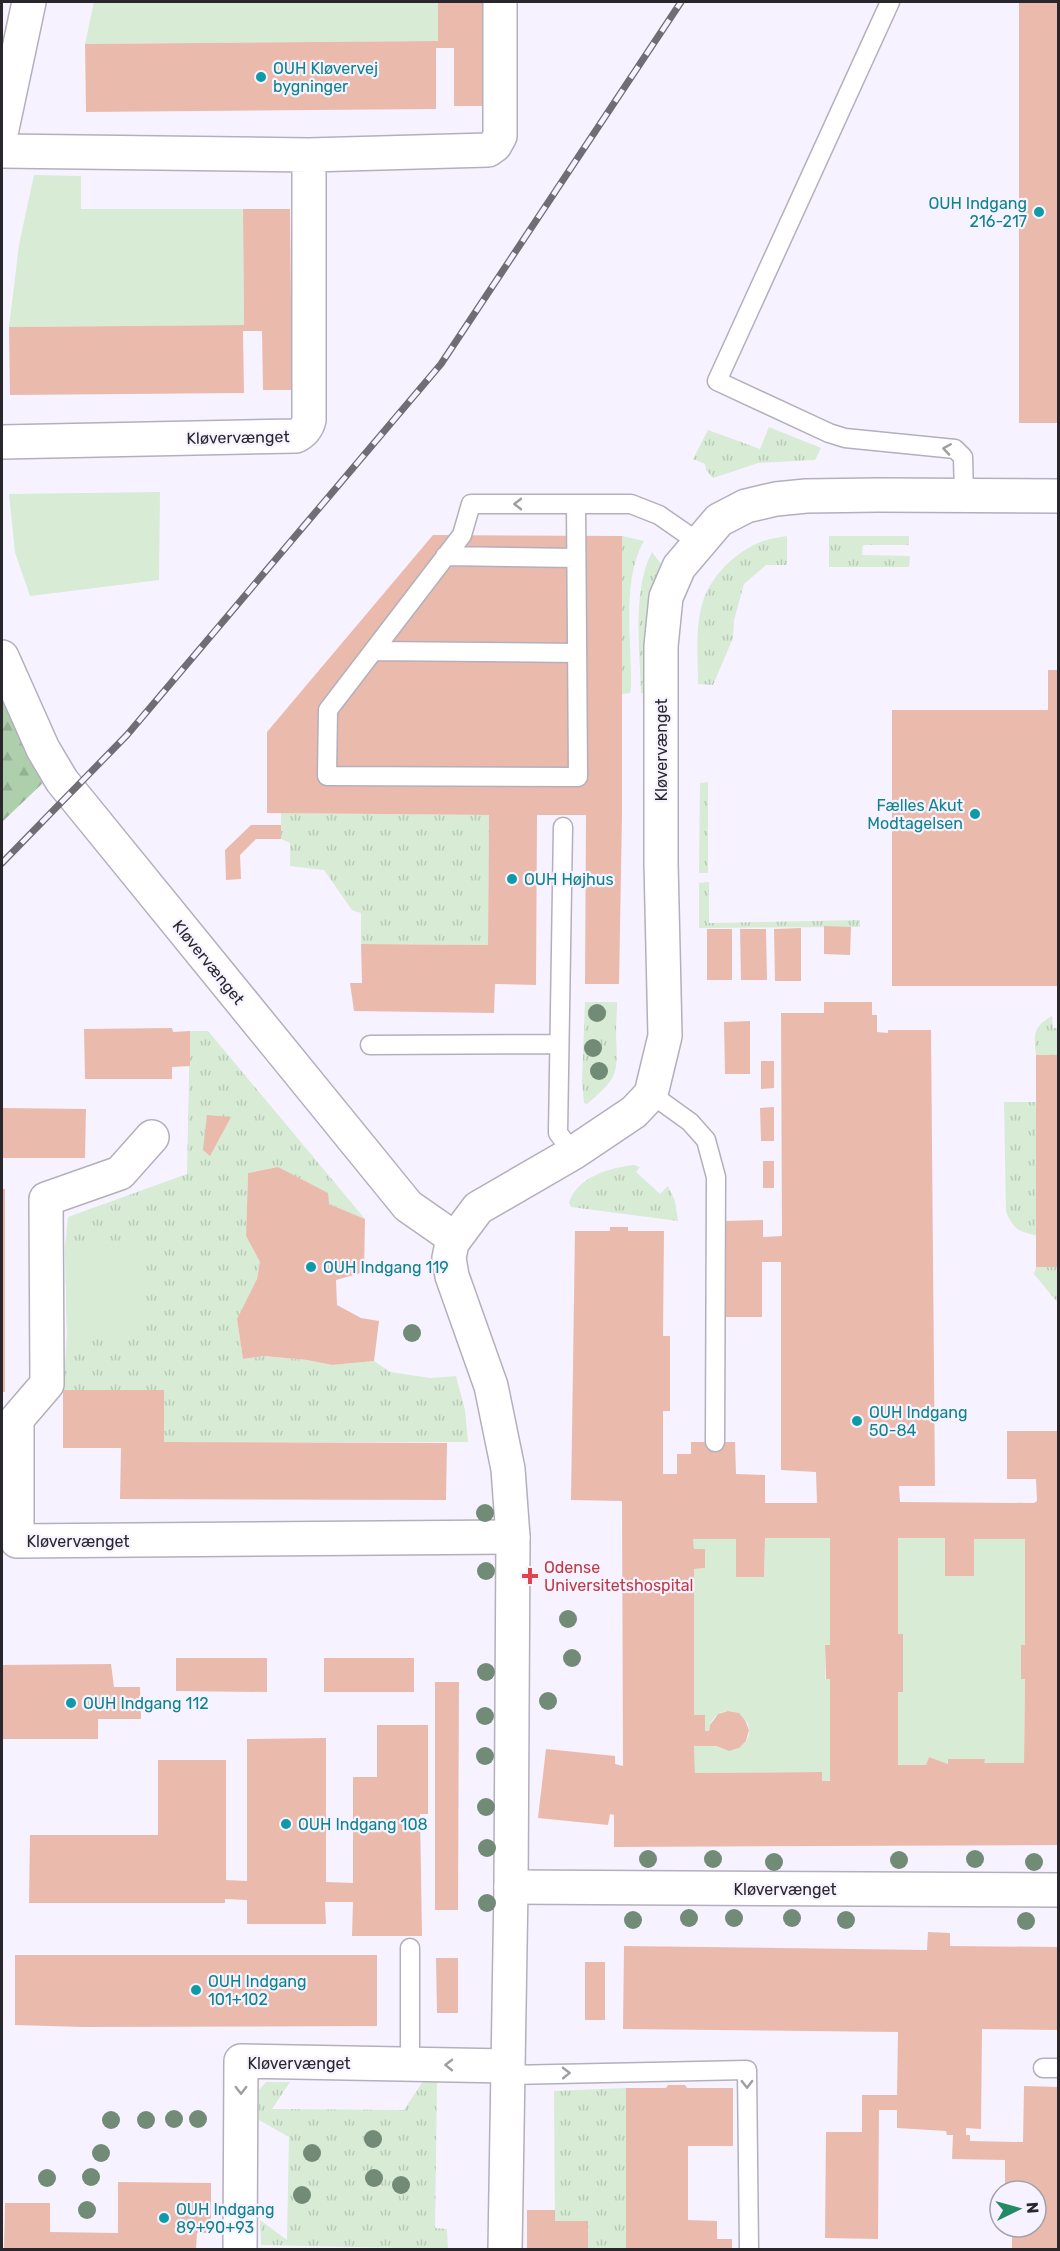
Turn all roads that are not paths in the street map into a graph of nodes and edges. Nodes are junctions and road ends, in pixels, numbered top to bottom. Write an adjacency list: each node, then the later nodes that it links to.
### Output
1 (29, 2): 4 (street)
2 (500, 2): 6 (street)
3 (890, 2): 8 (lane, one-way to 3)
4 (2, 129)
5 (2, 151): 6 (street)
6 (309, 155): 7 (street, Kløvervænget)
7 (2, 442)
8 (964, 496): 9 (street, Kløvervænget); 11 (street, Kløvervænget)
9 (1059, 496)
10 (576, 504): 11 (lane); 12 (lane, one-way to 12); 13 (lane)
11 (698, 542): 20 (street, Kløvervænget)
12 (445, 556): 13 (lane); 14 (lane)
13 (576, 558): 15 (lane)
14 (373, 651): 15 (lane); 15 (lane)
15 (577, 653)
16 (2, 657): 23 (street, Kløvervænget)
17 (563, 827): 18 (lane)
18 (559, 1044): 19 (lane); 22 (lane)
19 (370, 1046)
20 (651, 1094): 22 (street); 24 (lane)
21 (152, 1137): 25 (street, Kløvervænget)
22 (573, 1153): 23 (street)
23 (454, 1238): 25 (street)
24 (714, 1442)
25 (513, 1537): 26 (street)
26 (511, 1887): 27 (street, Kløvervænget); 30 (street)
27 (1059, 1890)
28 (410, 1948): 29 (lane)
29 (410, 2065): 30 (street, Kløvervænget, one-way to 29); 31 (street, Kløvervænget, one-way to 31)
30 (507, 2070): 32 (street); 33 (lane, one-way to 33)
31 (240, 2250)
32 (505, 2250)
33 (749, 2250)

